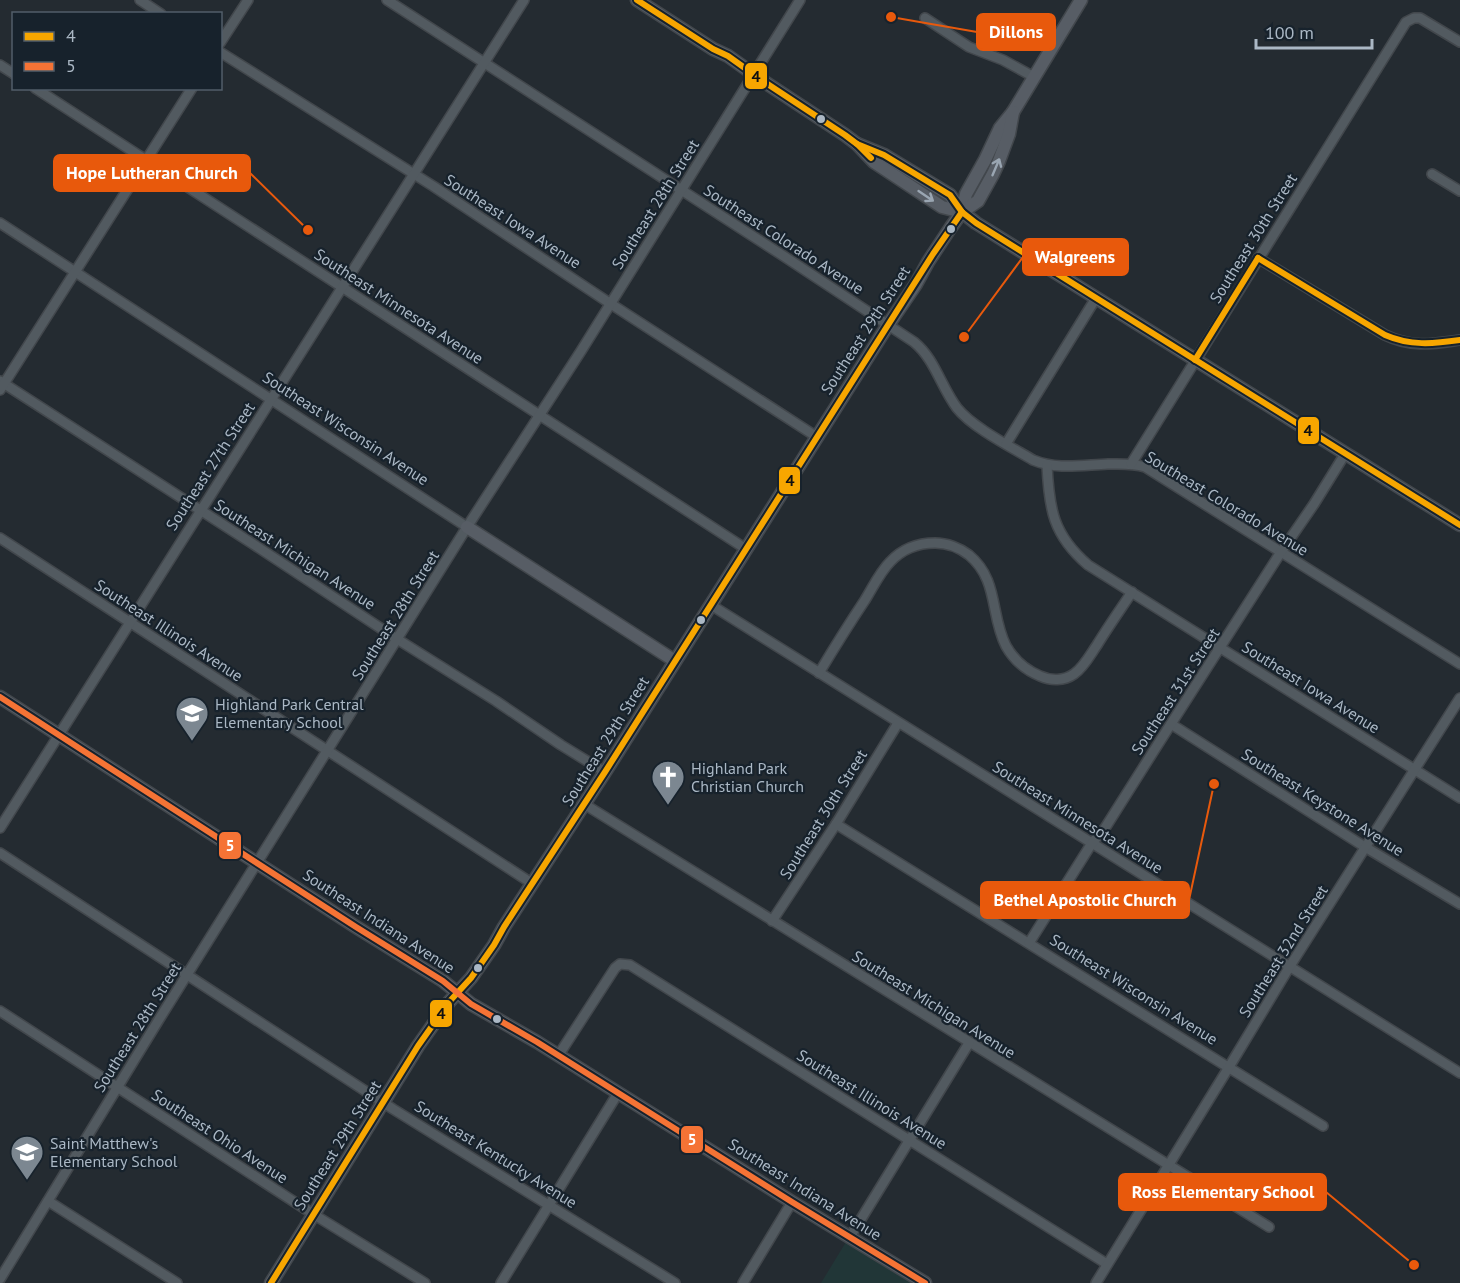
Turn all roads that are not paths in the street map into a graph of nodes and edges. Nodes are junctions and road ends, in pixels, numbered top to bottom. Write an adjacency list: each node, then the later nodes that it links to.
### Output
1 (140, 0): 8 (street)
2 (248, 0): 10 (street)
3 (387, 0): 13 (street, Southeast Colorado Avenue)
4 (524, 0): 13 (street, Southeast 27th Street)
5 (637, 0): 14 (main road)
6 (800, 0): 14 (street, Southeast 28th Street)
7 (1082, 0): 15 (main road, Southeast 29th Street)
8 (158, 12)
9 (925, 18): 15 (street)
10 (222, 40)
11 (1460, 42): 25 (street, Southeast 30th Street)
12 (222, 53): 19 (street, Southeast Iowa Avenue)
13 (484, 63): 19 (street, Southeast 27th Street); 21 (street, Southeast Colorado Avenue)
14 (753, 73): 21 (street, Southeast 28th Street); 23 (main road)
15 (1034, 77): 23 (main road, Southeast 29th Street)
16 (38, 90): 18 (street, Southeast Minnesota Avenue)
17 (191, 90): 18 (street)
18 (146, 161): 26 (street); 27 (street, Southeast Minnesota Avenue)
19 (413, 174): 27 (street, Southeast 27th Street); 29 (street, Southeast Iowa Avenue)
20 (1432, 174): 22 (street)
21 (681, 190): 29 (street, Southeast 28th Street); 30 (street, Southeast Colorado Avenue)
22 (1460, 191)
23 (962, 212): 28 (main road); 30 (main road, Southeast 29th Street)
24 (0, 223): 26 (street, Southeast Wisconsin Avenue)
25 (1258, 258): 31 (street); 32 (street, Southeast 30th Street)
26 (76, 272): 33 (street); 34 (street, Southeast Wisconsin Avenue)
27 (341, 287): 34 (street, Southeast 27th Street); 35 (street, Southeast Minnesota Avenue)
28 (1096, 298): 32 (main road); 37 (street)
29 (611, 304): 35 (street, Southeast 28th Street); 36 (street, Southeast Iowa Avenue)
30 (888, 325): 36 (main road, Southeast 29th Street); 37 (street, Southeast Colorado Avenue)
31 (1460, 340)
32 (1195, 360): 38 (main road); 39 (street, Southeast 30th Street)
33 (1, 385): 41 (street, Southeast Michigan Avenue)
34 (271, 399): 41 (street, Southeast 27th Street); 43 (street, Southeast Wisconsin Avenue)
35 (540, 415): 43 (street, Southeast 28th Street); 45 (street, Southeast Minnesota Avenue)
36 (817, 437): 45 (main road, Southeast 29th Street)
37 (1006, 444): 40 (street, Southeast Colorado Avenue)
38 (1345, 454): 42 (main road); 46 (street, Southeast 31st Street)
39 (1131, 464): 40 (street, Southeast Colorado Avenue); 46 (street, Southeast Colorado Avenue)
40 (1047, 465): 47 (street, Southeast Iowa Avenue)
41 (200, 510): 49 (street, Southeast 27th Street); 50 (street, Southeast Michigan Avenue)
42 (1460, 525)
43 (467, 526): 50 (street, Southeast 28th Street); 52 (main road, Southeast Wisconsin Avenue)
44 (0, 538): 49 (street, Southeast Illinois Avenue)
45 (746, 549): 48 (main road, Southeast 29th Street)
46 (1281, 552): 51 (street, Southeast 31st Street); 53 (street, Southeast Colorado Avenue)
47 (1132, 592): 51 (street, Southeast Iowa Avenue); 54 (street)
48 (711, 605): 52 (main road, Southeast 29th Street); 54 (street, Southeast Minnesota Avenue)
49 (129, 622): 59 (street, Southeast 27th Street); 60 (street, Southeast Illinois Avenue)
50 (397, 639): 60 (street, Southeast 28th Street); 62 (street, Southeast Michigan Avenue)
51 (1220, 648): 58 (street, Southeast 31st Street); 61 (street, Southeast Iowa Avenue)
52 (675, 660): 62 (main road, Southeast 29th Street)
53 (1460, 663)
54 (819, 673): 57 (street, Southeast Minnesota Avenue)
55 (0, 697): 59 (main road, Southeast Indiana Avenue)
56 (1460, 698): 61 (street, Southeast 32nd Street)
57 (898, 723): 65 (street, Southeast 30th Street); 67 (street, Southeast Minnesota Avenue)
58 (1170, 724): 67 (street, Southeast 31st Street); 68 (street, Southeast Keystone Avenue)
59 (58, 735): 66 (street, Southeast 27th Street); 70 (main road, Southeast Indiana Avenue)
60 (327, 750): 70 (street, Southeast 28th Street); 71 (street, Southeast Illinois Avenue)
61 (1414, 769): 63 (street, Southeast Iowa Avenue); 68 (street, Southeast 32nd Street)
62 (605, 772): 64 (main road, Southeast 29th Street)
63 (1460, 798)
64 (584, 804): 71 (main road, Southeast 29th Street); 73 (street, Southeast Michigan Avenue)
65 (836, 824): 73 (street, Southeast 30th Street); 74 (street, Southeast Wisconsin Avenue)
66 (0, 828)
67 (1092, 843): 74 (street, Southeast 31st Street); 75 (street, Southeast Minnesota Avenue)
68 (1365, 847): 72 (street, Southeast Keystone Avenue); 75 (street, Southeast 32nd Street)
69 (0, 853): 76 (street, Southeast Kentucky Avenue)
70 (257, 863): 76 (street, Southeast 28th Street); 77 (main road, Southeast Indiana Avenue)
71 (533, 884): 77 (main road, Southeast 29th Street)
72 (1460, 904)
73 (772, 921): 79 (street, Southeast Michigan Avenue)
74 (1029, 943): 81 (street, Southeast Wisconsin Avenue)
75 (1290, 966): 81 (street, Southeast 32nd Street); 82 (street, Southeast Minnesota Avenue)
76 (187, 974): 83 (street, Southeast 28th Street); 85 (street, Southeast Kentucky Avenue)
77 (457, 993): 80 (main road, Southeast Indiana Avenue); 85 (main road, Southeast 29th Street)
78 (0, 1011): 83 (street, Southeast Ohio Avenue)
79 (969, 1043): 87 (street); 88 (street, Southeast Michigan Avenue)
80 (558, 1056): 84 (main road, Southeast Indiana Avenue); 87 (street, Southeast Illinois Avenue)
81 (1229, 1067): 86 (street, Southeast Wisconsin Avenue); 88 (street, Southeast 32nd Street)
82 (1460, 1073)
83 (118, 1087): 89 (street, Southeast 28th Street); 92 (street, Southeast Ohio Avenue)
84 (618, 1093): 90 (main road, Southeast Indiana Avenue); 91 (street)
85 (383, 1102): 91 (street, Southeast Kentucky Avenue); 92 (main road, Southeast 29th Street)
86 (1323, 1126)
87 (909, 1140): 94 (street); 95 (street, Southeast Illinois Avenue)
88 (1168, 1166): 93 (street, Southeast Michigan Avenue); 95 (street, Southeast 32nd Street)
89 (48, 1201): 96 (street, Southeast 28th Street); 97 (street)
90 (792, 1202): 94 (main road, Southeast Indiana Avenue); 102 (street)
91 (549, 1205): 100 (street); 101 (street, Southeast Kentucky Avenue)
92 (313, 1214): 98 (main road, Southeast 29th Street); 99 (street, Southeast Ohio Avenue)
93 (1269, 1227)
94 (850, 1237): 103 (main road, Southeast Indiana Avenue)
95 (1107, 1264): 104 (street, Southeast 32nd Street)
96 (0, 1278)
97 (177, 1283)
98 (271, 1283)
99 (425, 1283)
100 (501, 1283)
101 (675, 1283)
102 (743, 1283)
103 (925, 1283)
104 (1096, 1283)

